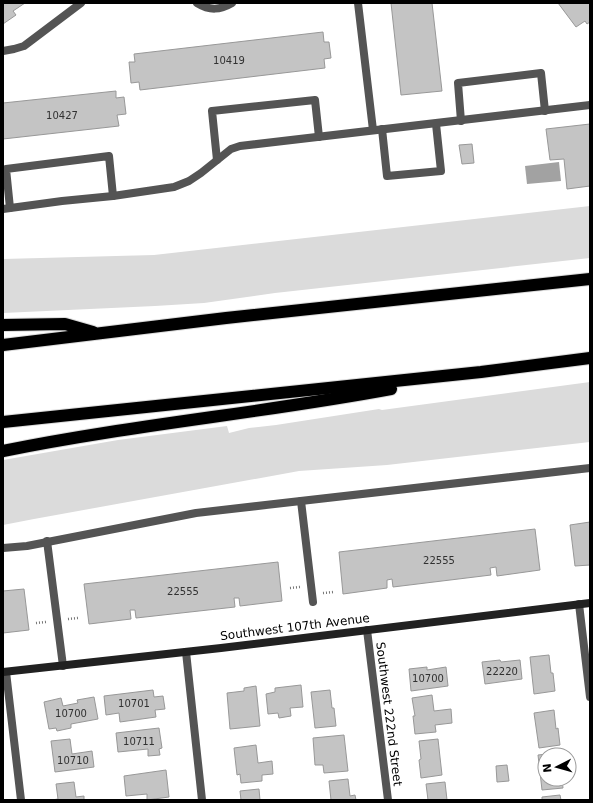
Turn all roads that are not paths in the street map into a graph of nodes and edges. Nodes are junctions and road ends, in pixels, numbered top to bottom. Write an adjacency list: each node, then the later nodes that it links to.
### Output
1 (81, 3): 5 (street)
2 (197, 3): 3 (street)
3 (232, 3)
4 (358, 3): 11 (street)
5 (3, 51)
6 (590, 105): 7 (street)
7 (545, 111): 8 (street); 8 (street)
8 (461, 121): 9 (street)
9 (436, 124): 10 (street); 10 (street)
10 (382, 129): 11 (street)
11 (373, 130): 12 (street)
12 (319, 137): 13 (street); 13 (street)
13 (217, 160): 14 (street)
14 (113, 196): 15 (street); 15 (street)
15 (6, 208)
16 (590, 279): 18 (highway)
17 (3, 325): 18 (highway)
18 (98, 334): 19 (highway)
19 (3, 345)
20 (590, 358): 21 (highway)
21 (481, 372): 22 (highway); 23 (highway)
22 (3, 422)
23 (3, 451)
24 (590, 468): 25 (street)
25 (302, 501): 26 (street); 28 (street)
26 (47, 541): 27 (street); 33 (street)
27 (3, 548)
28 (313, 602)
29 (590, 603): 30 (street, Southwest 107th Avenue)
30 (579, 604): 31 (street, Southwest 107th Avenue); 35 (street)
31 (367, 630): 32 (street, Southwest 107th Avenue); 38 (street, Southwest 222nd Street)
32 (186, 652): 33 (street, Southwest 107th Avenue); 37 (street)
33 (63, 666): 34 (street, Southwest 107th Avenue)
34 (5, 672): 36 (street)
35 (590, 697)
36 (21, 800)
37 (202, 800)
38 (388, 800)

